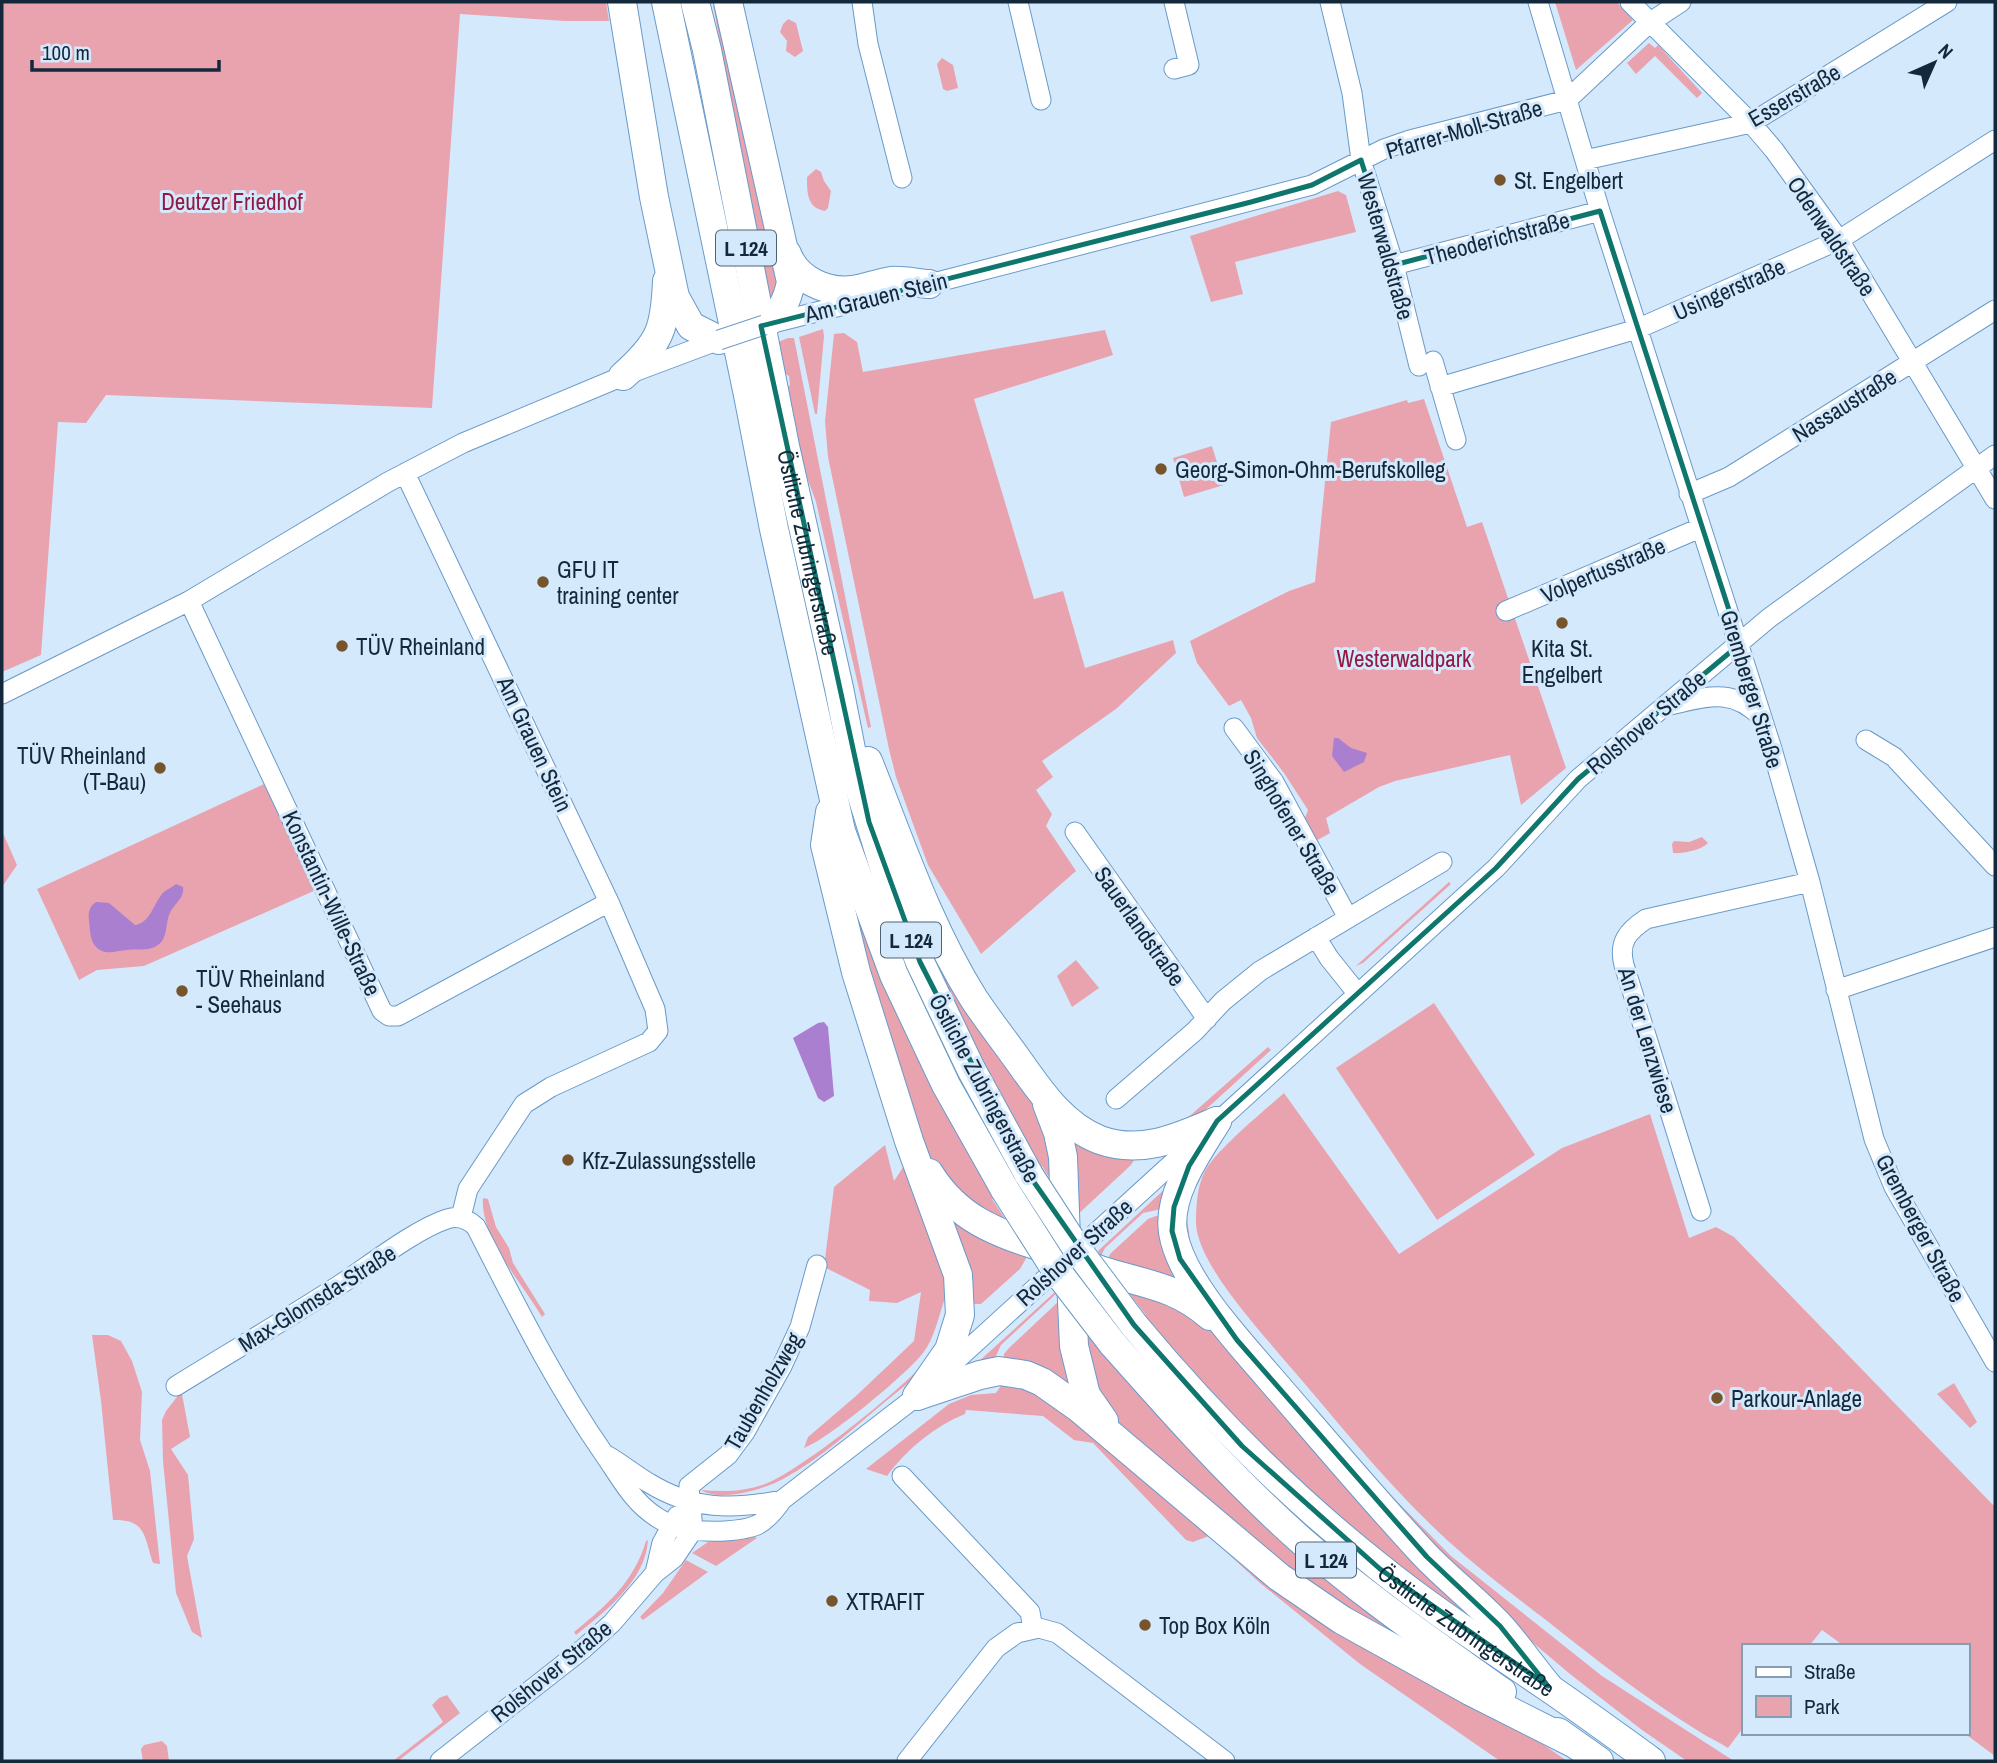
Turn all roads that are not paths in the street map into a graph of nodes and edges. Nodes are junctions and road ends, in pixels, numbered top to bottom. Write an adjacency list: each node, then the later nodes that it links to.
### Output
1 (622, 2): 28 (highway)
2 (655, 2): 19 (highway)
3 (666, 2): 19 (highway, Östliche Zubringerstraße / L 124)
4 (697, 2): 47 (highway, Östliche Zubringerstraße / L 124)
5 (728, 2): 26 (highway)
6 (862, 2): 23 (street)
7 (1018, 2): 16 (street)
8 (1174, 2): 15 (street)
9 (1330, 2): 21 (street, Westerwaldstraße)
10 (1538, 2): 17 (street, Gremberger Straße)
11 (1630, 2): 14 (street, Odenwaldstraße)
12 (1681, 2): 14 (street)
13 (1947, 2): 18 (street, Esserstraße)
14 (1649, 23): 17 (street); 18 (street, Odenwaldstraße)
15 (1174, 69)
16 (1041, 100)
17 (1567, 100): 21 (street, Pfarrer-Moll-Straße); 22 (street, Gremberger Straße)
18 (1751, 124): 22 (street, Esserstraße); 25 (street, Odenwaldstraße)
19 (692, 130): 53 (highway, Östliche Zubringerstraße / L 124)
20 (1995, 140): 25 (street, Usingerstraße)
21 (1361, 160): 27 (street, Westerwaldstraße); 29 (street, Am Grauen Stein)
22 (1585, 160): 24 (street, Gremberger Straße)
23 (902, 178)
24 (1600, 211): 27 (street, Theoderichstraße); 32 (street, Gremberger Straße)
25 (1839, 240): 32 (street, Usingerstraße); 34 (street, Odenwaldstraße)
26 (783, 243): 29 (highway); 31 (highway)
27 (1394, 265): 36 (street, Westerwaldstraße)
28 (668, 268): 33 (highway); 35 (highway)
29 (929, 284): 31 (street, Am Grauen Stein)
30 (1995, 310): 34 (street, Nassaustraße)
31 (764, 326): 33 (street, Am Grauen Stein, bridge)
32 (1637, 329): 36 (street, Usingerstraße); 41 (street, Gremberger Straße)
33 (719, 340): 35 (street, Am Grauen Stein)
34 (1912, 362): 39 (street, Odenwaldstraße); 41 (street, Nassaustraße)
35 (623, 376): 40 (street, Am Grauen Stein)
36 (1440, 387): 37 (street)
37 (1456, 440)
38 (1995, 455): 39 (street, Rolshover Straße)
39 (1976, 468): 42 (street, Odenwaldstraße); 46 (street, Rolshover Straße)
40 (405, 473): 44 (street, Am Grauen Stein); 58 (street, Am Grauen Stein)
41 (1689, 494): 43 (street, Gremberger Straße)
42 (1995, 499)
43 (1700, 528): 45 (street, Volpertusstraße); 46 (street, Gremberger Straße)
44 (189, 601): 48 (street, Am Grauen Stein); 58 (street, Konstantin-Wille-Straße)
45 (1506, 610)
46 (1740, 644): 49 (street, Rolshover Straße); 50 (street, Gremberger Straße)
47 (839, 688): 65 (highway); 86 (highway, Östliche Zubringerstraße / L 124, bridge)
48 (2, 694)
49 (1665, 706): 50 (street); 63 (street, Rolshover Straße)
50 (1762, 718): 57 (street, Gremberger Straße)
51 (1234, 728): 59 (street, Singhofener Straße)
52 (1866, 740): 56 (street)
53 (832, 795): 68 (highway); 87 (highway, Östliche Zubringerstraße / L 124, bridge)
54 (1075, 832): 64 (street, Sauerlandstraße)
55 (1442, 862): 59 (street)
56 (1995, 866)
57 (1810, 882): 62 (street, Gremberger Straße); 69 (street, An der Lenzwiese)
58 (609, 902): 70 (street)
59 (1347, 916): 60 (street)
60 (1316, 937): 63 (street); 64 (street)
61 (1995, 937): 62 (street)
62 (1836, 990): 74 (street, Gremberger Straße)
63 (1357, 993): 67 (street, Rolshover Straße)
64 (1206, 1018): 66 (street)
65 (1045, 1098): 67 (highway); 71 (highway)
66 (1116, 1100)
67 (1217, 1121): 71 (street, Rolshover Straße); 73 (highway)
68 (909, 1141): 71 (highway); 76 (highway)
69 (1701, 1210)
70 (461, 1217): 75 (street, Max-Glomsda-Straße); 78 (street)
71 (1068, 1256): 73 (highway); 76 (street, Rolshover Straße); 77 (highway)
72 (817, 1265): 81 (street, Taubenholzweg)
73 (1237, 1340): 86 (highway)
74 (1995, 1362)
75 (176, 1386)
76 (917, 1396): 77 (highway); 80 (street, Rolshover Straße)
77 (1128, 1450): 87 (highway)
78 (604, 1453): 81 (street); 82 (street)
79 (902, 1476): 85 (street)
80 (782, 1500): 81 (street, Rolshover Straße); 83 (street, Rolshover Straße)
81 (690, 1503): 82 (street, Rolshover Straße); 83 (street)
82 (672, 1525): 83 (street); 84 (street, Rolshover Straße)
83 (693, 1530): 84 (street, Rolshover Straße)
84 (655, 1573): 88 (street, Rolshover Straße)
85 (1036, 1629): 89 (street); 90 (street)
86 (1548, 1686): 92 (highway, Östliche Zubringerstraße / L 124)
87 (1572, 1742): 91 (highway, Östliche Zubringerstraße / L 124)
88 (440, 1761)
89 (907, 1761)
90 (1225, 1761)
91 (1599, 1761)
92 (1651, 1761)

